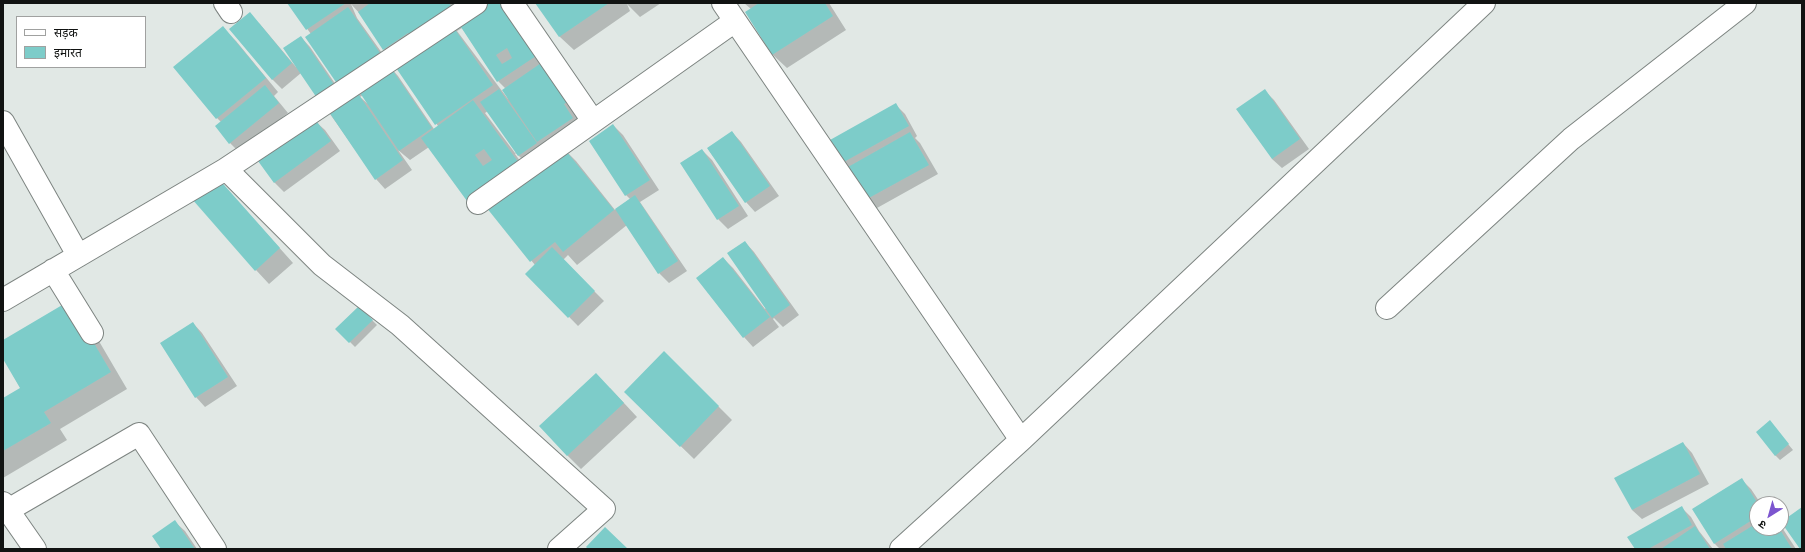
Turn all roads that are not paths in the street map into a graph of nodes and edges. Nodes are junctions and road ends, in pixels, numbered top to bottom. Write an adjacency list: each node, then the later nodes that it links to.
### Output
1 (476, 3): 9 (street)
2 (512, 3): 7 (street)
3 (723, 3): 6 (street)
4 (1484, 3): 16 (street)
5 (1743, 4): 14 (street)
6 (735, 21): 7 (street); 16 (street)
7 (593, 121): 10 (street)
8 (3, 122): 11 (street)
9 (226, 169): 11 (street); 20 (street)
10 (478, 203)
11 (78, 256): 12 (street)
12 (54, 270): 13 (street); 15 (street)
13 (3, 300)
14 (1387, 308)
15 (92, 333)
16 (1021, 440): 21 (street)
17 (5, 509): 18 (street); 19 (street)
18 (35, 549)
19 (215, 549)
20 (559, 549)
21 (901, 549)

